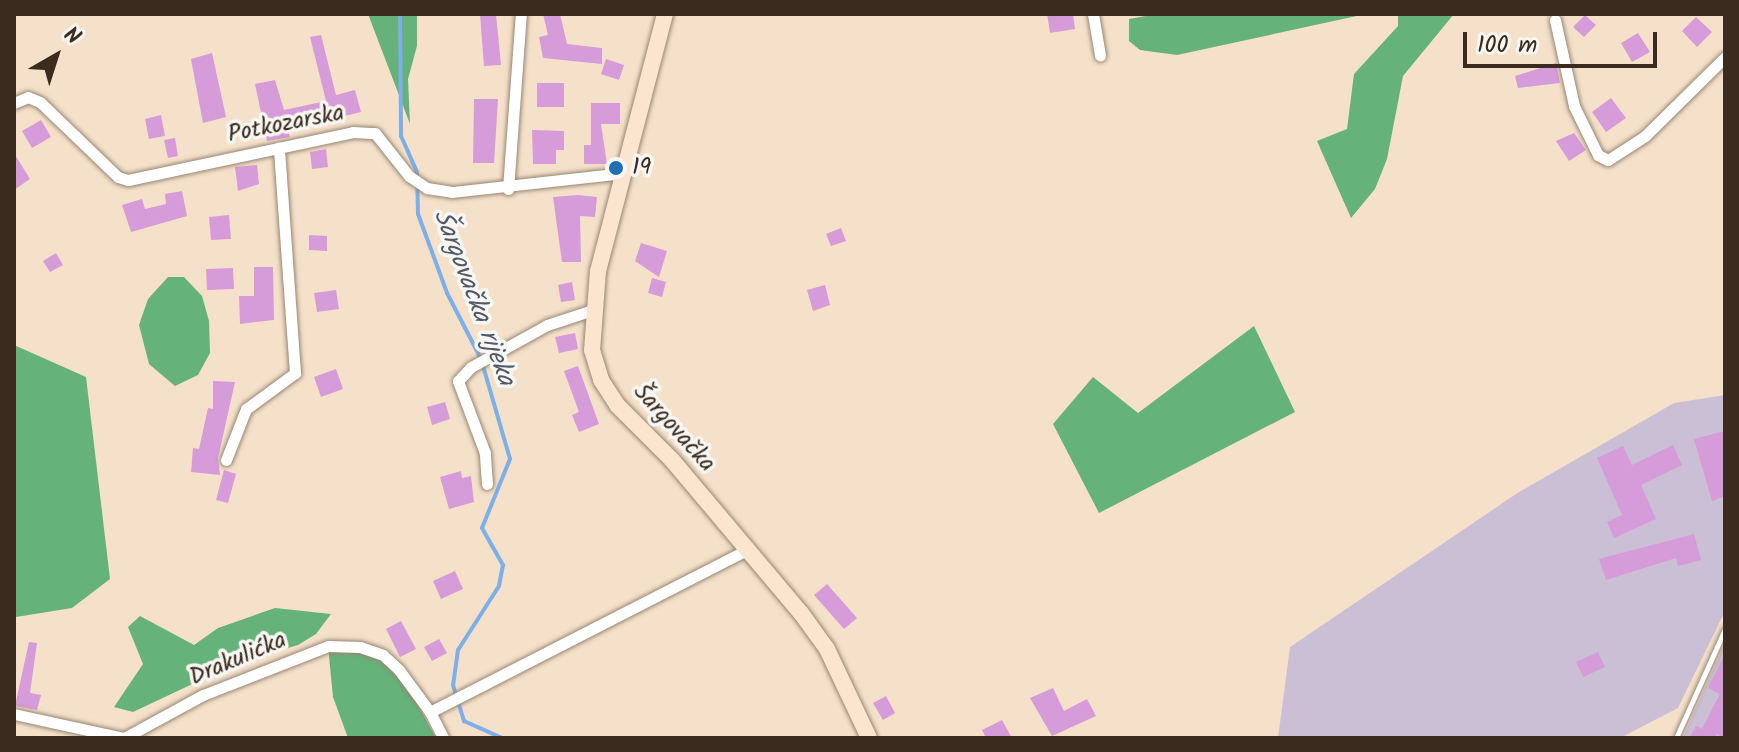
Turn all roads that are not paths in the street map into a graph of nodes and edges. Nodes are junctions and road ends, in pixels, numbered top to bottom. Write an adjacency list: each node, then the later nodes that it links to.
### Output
1 (521, 14): 10 (street)
2 (665, 14): 9 (street, Šargovačka)
3 (1093, 14): 5 (street)
4 (1555, 20): 6 (street)
5 (1100, 55)
6 (1725, 57)
7 (14, 103): 8 (street, Potkozarska)
8 (279, 148): 10 (street, Potkozarska); 12 (street)
9 (625, 173): 10 (street, Potkozarska); 11 (street, Šargovačka)
10 (508, 189)
11 (593, 310): 13 (street); 14 (street, Šargovačka)
12 (226, 460)
13 (487, 484)
14 (748, 549): 16 (street); 20 (street, Šargovačka)
15 (1725, 629): 21 (lane)
16 (430, 712): 18 (street, Drakulićka); 19 (street, Drakulićka)
17 (14, 714): 18 (street, Drakulićka)
18 (124, 738)
19 (443, 738)
20 (869, 738)
21 (1676, 738)

